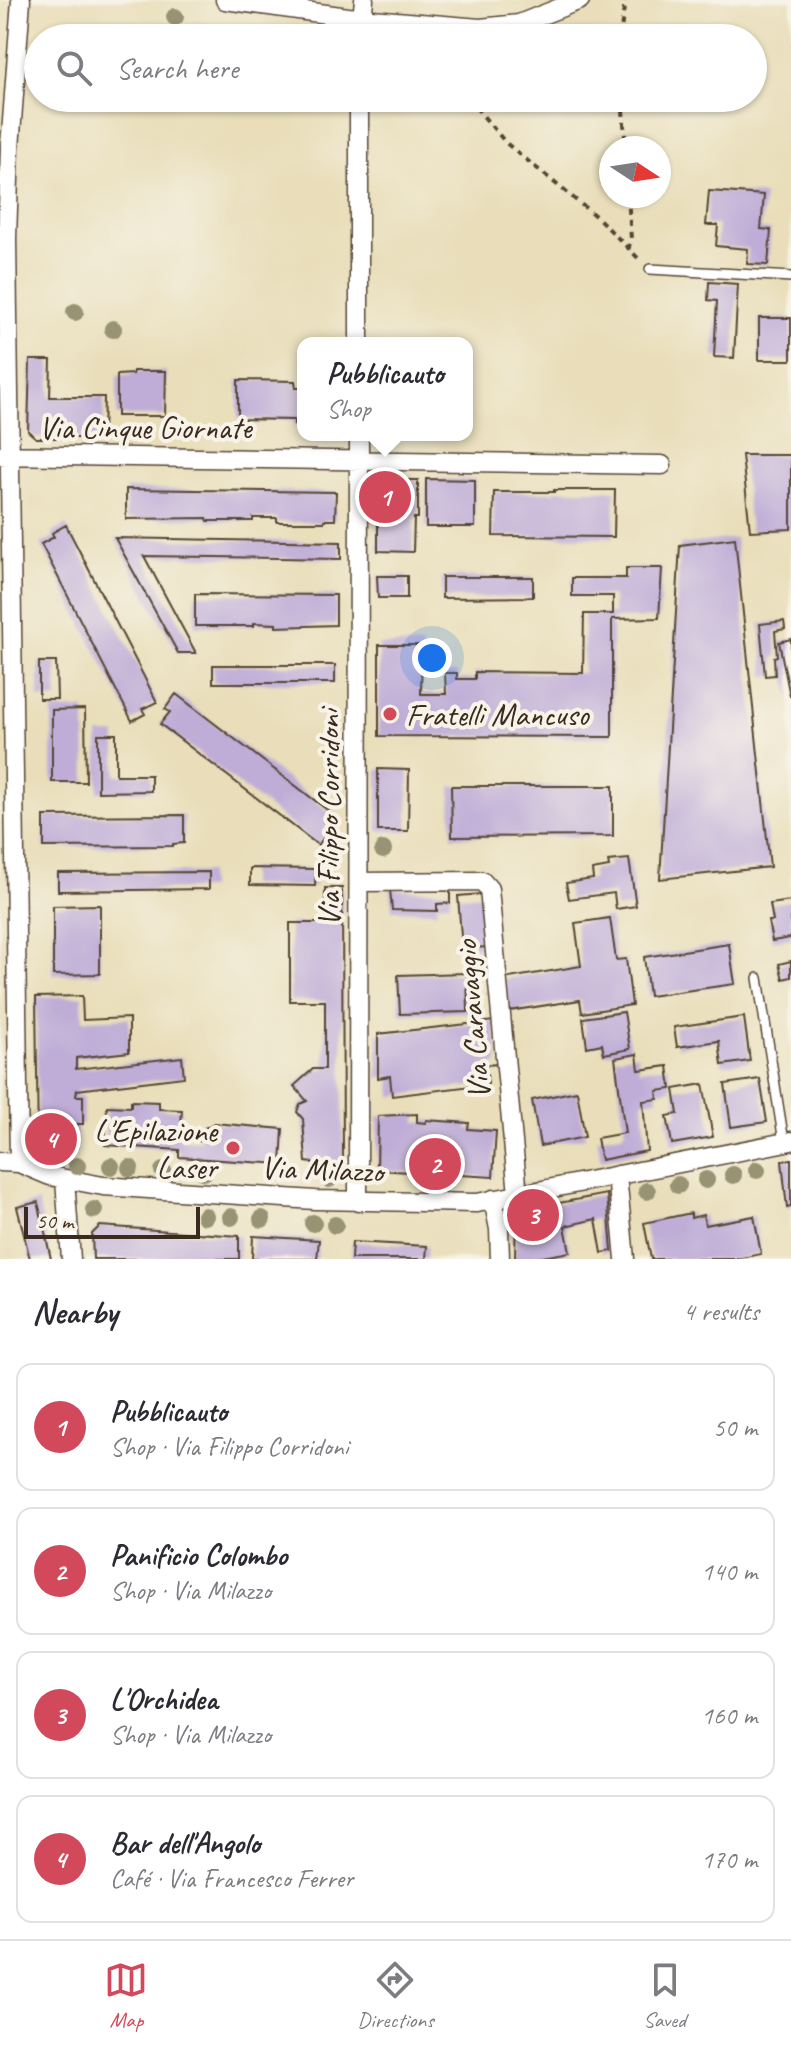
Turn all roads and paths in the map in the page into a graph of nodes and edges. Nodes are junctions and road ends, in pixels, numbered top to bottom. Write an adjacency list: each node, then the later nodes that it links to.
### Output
1 (21, 0): 19 (street)
2 (225, 0): 5 (street)
3 (580, 0): 7 (street)
4 (625, 0): 8 (path)
5 (363, 9): 6 (street)
6 (436, 24)
7 (517, 24)
8 (622, 24)
9 (359, 112): 17 (street)
10 (480, 112): 14 (path)
11 (623, 112): 12 (path)
12 (625, 136)
13 (629, 208): 14 (path)
14 (628, 251): 15 (path)
15 (650, 269): 16 (lane)
16 (791, 277)
17 (359, 337)
18 (359, 441): 20 (street, Via Filippo Corridoni)
19 (5, 455): 20 (street, Via Cinque Giornate); 22 (street)
20 (359, 459): 21 (street, Via Cinque Giornate); 23 (street, Via Filippo Corridoni)
21 (662, 465)
22 (7, 813): 25 (street)
23 (359, 882): 31 (street, Via Caravaggio); 33 (street, Via Filippo Corridoni)
24 (758, 978): 26 (lane, Via Milazzo)
25 (9, 1065): 28 (street)
26 (787, 1142): 29 (street, Via Milazzo)
27 (0, 1162): 28 (street, Via Milazzo)
28 (19, 1163): 30 (street, Via Milazzo)
29 (617, 1175): 31 (street, Via Milazzo); 36 (street)
30 (65, 1180): 33 (street, Via Milazzo); 34 (street)
31 (518, 1194): 32 (street, Via Milazzo)
32 (493, 1199): 33 (street, Via Milazzo); 35 (street)
33 (358, 1202)
34 (71, 1259)
35 (500, 1259)
36 (625, 1259)

